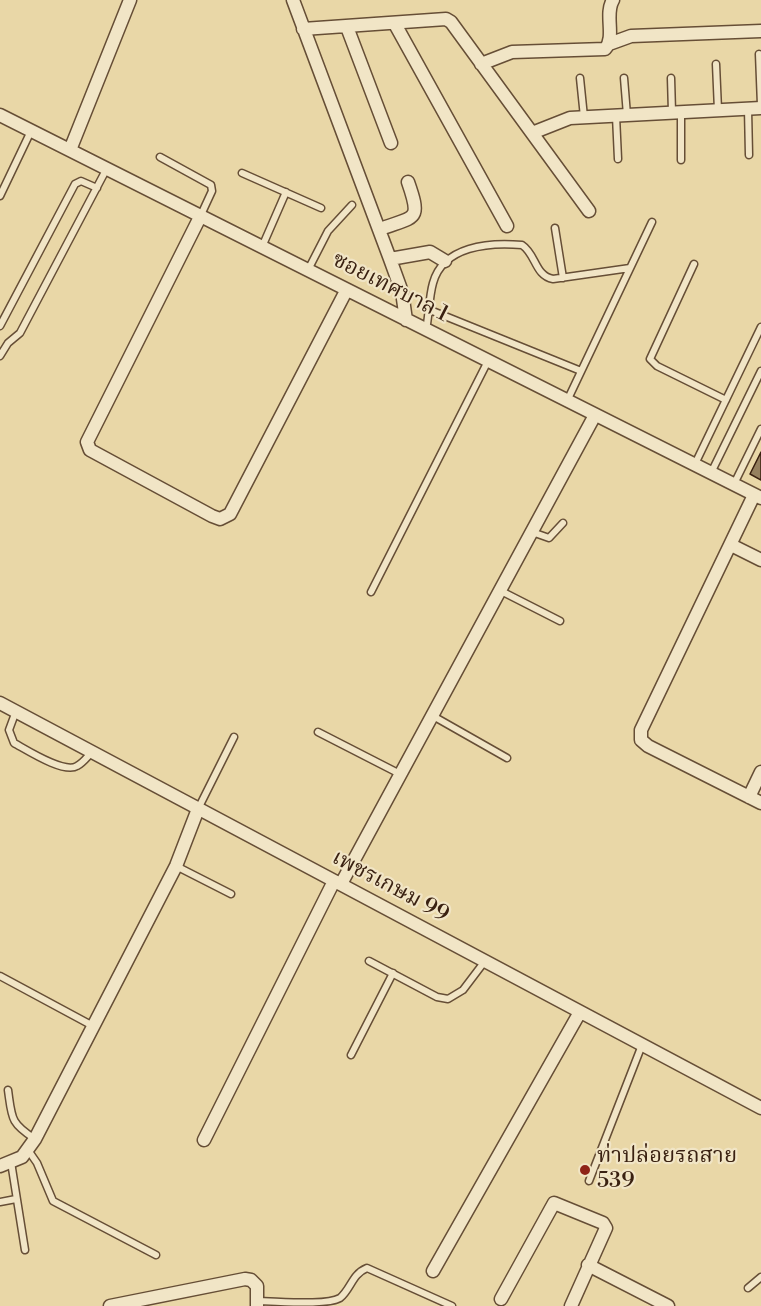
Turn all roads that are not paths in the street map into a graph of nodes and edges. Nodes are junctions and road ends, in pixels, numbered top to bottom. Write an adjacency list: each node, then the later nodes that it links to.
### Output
1 (130, 0): 24 (street)
2 (293, 0): 6 (street)
3 (613, 0): 8 (street)
4 (395, 24): 5 (street); 10 (street); 40 (street)
5 (347, 27): 6 (street); 23 (street)
6 (303, 29): 42 (street)
7 (761, 30): 8 (street)
8 (609, 44): 10 (street)
9 (759, 54): 15 (lane)
10 (481, 64): 22 (street)
11 (716, 64): 16 (lane)
12 (580, 78): 20 (lane)
13 (624, 78): 19 (lane)
14 (671, 78): 17 (lane)
15 (757, 107): 16 (street); 25 (lane)
16 (718, 110): 17 (street)
17 (676, 112): 19 (street); 28 (lane)
18 (0, 115): 21 (street, ซอยเทศบาล 1)
19 (621, 115): 20 (street); 27 (lane)
20 (584, 117): 22 (street)
21 (32, 131): 24 (street, ซอยเทศบาล 1); 34 (lane)
22 (532, 133): 37 (street)
23 (391, 143)
24 (70, 150): 29 (street, ซอยเทศบาล 1)
25 (749, 155)
26 (160, 157): 38 (lane)
27 (618, 159)
28 (681, 160)
29 (106, 170): 32 (lane); 38 (street, ซอยเทศบาล 1)
30 (242, 173): 33 (lane)
31 (408, 182): 42 (street)
32 (97, 188): 53 (lane); 56 (lane)
33 (286, 192): 36 (lane); 43 (lane)
34 (0, 196)
35 (352, 206): 48 (lane)
36 (321, 208)
37 (589, 211)
38 (200, 217): 43 (street, ซอยเทศบาล 1); 50 (street)
39 (652, 222): 47 (lane)
40 (507, 226)
41 (555, 228): 49 (lane)
42 (380, 229): 44 (street)
43 (261, 248): 48 (street, ซอยเทศบาล 1)
44 (390, 259): 45 (street); 52 (street)
45 (445, 261): 49 (lane); 51 (lane)
46 (694, 264): 60 (lane)
47 (630, 268): 49 (lane); 58 (lane)
48 (308, 270): 50 (street, ซอยเทศบาล 1)
49 (563, 278)
50 (346, 291): 52 (street, ซอยเทศบาล 1)
51 (430, 310): 55 (lane); 58 (lane)
52 (406, 320): 55 (street, ซอยเทศบาล 1)
53 (0, 326)
54 (761, 327): 60 (lane)
55 (426, 330): 57 (street, ซอยเทศบาล 1)
56 (0, 356)
57 (488, 361): 61 (street, ซอยเทศบาล 1); 73 (lane)
58 (581, 370): 61 (lane)
59 (761, 371): 65 (lane)
60 (726, 400): 64 (lane)
61 (567, 401): 62 (street, ซอยเทศบาล 1)
62 (595, 415): 64 (street, ซอยเทศบาล 1); 69 (street)
63 (761, 429): 66 (lane)
64 (695, 464): 65 (street, ซอยเทศบาล 1)
65 (711, 473): 66 (street, ซอยเทศบาล 1)
66 (733, 485): 67 (street, ซอยเทศบาล 1)
67 (758, 497): 70 (street)
68 (563, 523): 69 (lane)
69 (532, 532): 72 (street)
70 (730, 545): 71 (street); 84 (street)
71 (761, 560)
72 (501, 591): 74 (lane); 77 (street)
73 (371, 592)
74 (560, 621)
75 (0, 703): 76 (street, เพชรเกษม 99)
76 (16, 711): 80 (street, เพชรเกษม 99); 80 (lane)
77 (433, 716): 81 (lane); 83 (street)
78 (318, 732): 83 (lane)
79 (234, 737): 86 (lane)
80 (92, 752): 86 (street, เพชรเกษม 99)
81 (507, 758)
82 (761, 772): 84 (street)
83 (401, 774): 88 (street)
84 (749, 797): 85 (street)
85 (761, 803)
86 (198, 809): 87 (street); 88 (street, เพชรเกษม 99)
87 (176, 866): 89 (lane); 95 (street)
88 (338, 883): 91 (street, เพชรเกษม 99); 101 (street)
89 (231, 894)
90 (369, 961): 92 (lane)
91 (485, 961): 92 (lane); 94 (street, เพชรเกษม 99)
92 (393, 973): 97 (lane)
93 (0, 976): 95 (lane)
94 (580, 1012): 96 (street, เพชรเกษม 99); 110 (street)
95 (94, 1026): 100 (street)
96 (642, 1044): 99 (street, เพชรเกษม 99); 104 (lane)
97 (351, 1055)
98 (8, 1090): 100 (lane)
99 (761, 1108)
100 (35, 1139): 102 (street)
101 (204, 1140)
102 (27, 1150): 103 (street); 108 (lane)
103 (5, 1164): 105 (lane)
104 (589, 1181)
105 (16, 1199): 106 (lane); 107 (lane)
106 (0, 1202)
107 (25, 1250)
108 (156, 1255)
109 (588, 1265): 113 (street); 117 (street); 118 (street)
110 (433, 1271)
111 (761, 1277): 112 (lane)
112 (748, 1288)
113 (501, 1299)
114 (257, 1304): 115 (street); 116 (lane)
115 (110, 1306)
116 (452, 1306)
117 (571, 1306)
118 (668, 1306)

